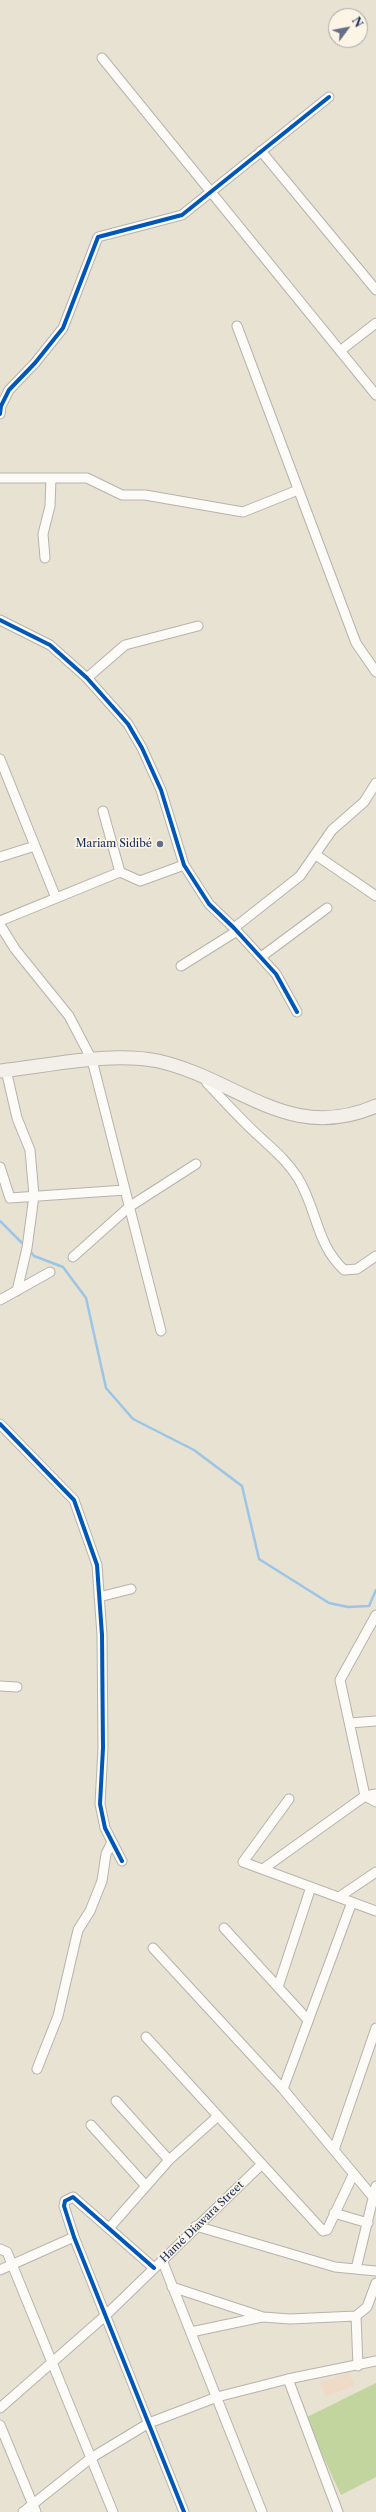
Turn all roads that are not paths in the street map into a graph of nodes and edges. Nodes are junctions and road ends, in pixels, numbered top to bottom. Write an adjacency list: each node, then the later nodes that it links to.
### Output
1 (102, 58): 4 (street)
2 (329, 97): 3 (street)
3 (261, 151): 4 (street); 5 (street)
4 (211, 192): 8 (street); 10 (street)
5 (376, 290)
6 (376, 323): 8 (street)
7 (237, 326): 13 (street)
8 (340, 351): 9 (street)
9 (376, 395)
10 (0, 414)
11 (0, 478): 12 (street)
12 (51, 478): 13 (street); 14 (street)
13 (298, 490): 17 (street)
14 (45, 558)
15 (0, 620): 18 (street)
16 (198, 626): 18 (street)
17 (376, 672)
18 (87, 678): 25 (street)
19 (0, 759): 22 (street)
20 (376, 783): 23 (street)
21 (103, 811): 26 (street)
22 (35, 846): 24 (street); 28 (street)
23 (316, 855): 27 (street); 32 (street)
24 (0, 857)
25 (184, 865): 26 (street); 32 (street)
26 (120, 872): 28 (street)
27 (376, 896)
28 (56, 898): 30 (street)
29 (327, 908): 33 (street)
30 (0, 921)
31 (0, 925): 36 (street)
32 (236, 929): 33 (street); 34 (street)
33 (261, 958): 35 (street)
34 (181, 966)
35 (297, 1012)
36 (92, 1060): 37 (street); 38 (street); 42 (street)
37 (3, 1071): 43 (street)
38 (205, 1077): 39 (street); 45 (street)
39 (376, 1106)
40 (196, 1164): 44 (street)
41 (0, 1167): 43 (street)
42 (124, 1190): 43 (street); 44 (street)
43 (34, 1196): 48 (street)
44 (129, 1206): 46 (street); 50 (street)
45 (376, 1256)
46 (73, 1257)
47 (50, 1272): 48 (street)
48 (17, 1291): 49 (street)
49 (0, 1300)
50 (161, 1331)
51 (0, 1424): 53 (street)
52 (131, 1590): 53 (street)
53 (99, 1597): 63 (street)
54 (376, 1615): 58 (street)
55 (0, 1686): 56 (street)
56 (17, 1687)
57 (376, 1721): 58 (street)
58 (350, 1723): 60 (street)
59 (376, 1794): 60 (street)
60 (365, 1796): 62 (street); 65 (street)
61 (289, 1799): 65 (street)
62 (376, 1802)
63 (112, 1842): 64 (street); 77 (street)
64 (122, 1861)
65 (263, 1869): 67 (street)
66 (376, 1872): 68 (street)
67 (311, 1887): 68 (street); 73 (street)
68 (339, 1897): 69 (street)
69 (352, 1902): 70 (street); 74 (street)
70 (376, 1911)
71 (224, 1928): 73 (street)
72 (153, 1948): 78 (street)
73 (278, 1987): 74 (street)
74 (308, 2020): 78 (street)
75 (376, 2028): 82 (street)
76 (146, 2037): 80 (street)
77 (37, 2069)
78 (283, 2089): 82 (street)
79 (116, 2101): 83 (street)
80 (218, 2116): 83 (street); 84 (street)
81 (91, 2125): 86 (street)
82 (334, 2150): 85 (street)
83 (169, 2160): 86 (street)
84 (262, 2164): 89 (street); 91 (street, Hamé Diawara Street)
85 (353, 2175): 88 (street); 89 (street)
86 (146, 2186): 92 (street)
87 (376, 2186): 88 (street)
88 (373, 2197): 90 (street)
89 (334, 2213): 90 (street)
90 (368, 2223): 98 (street)
91 (196, 2226): 95 (street, Hamé Diawara Street); 98 (street)
92 (110, 2227): 93 (street); 97 (street)
93 (74, 2237): 96 (street); 103 (street)
94 (0, 2248): 96 (street)
95 (162, 2260): 97 (street, Hamé Diawara Street); 102 (street)
96 (12, 2264): 99 (street); 108 (street)
97 (154, 2268): 103 (street, Hamé Diawara Street)
98 (356, 2269): 100 (street)
99 (0, 2270)
100 (376, 2271)
101 (376, 2283): 104 (street)
102 (172, 2287): 105 (street); 106 (street)
103 (106, 2315): 108 (street, Hamé Diawara Street); 113 (street)
104 (356, 2316): 105 (street); 109 (street)
105 (263, 2317): 106 (street)
106 (191, 2332): 111 (street)
107 (376, 2361): 109 (street)
108 (52, 2363): 112 (street, Hamé Diawara Street); 115 (street)
109 (358, 2366): 110 (street)
110 (288, 2379): 111 (street); 121 (street)
111 (217, 2398): 113 (street); 120 (street)
112 (0, 2408)
113 (149, 2423): 115 (street); 119 (street)
114 (0, 2425): 116 (street)
115 (91, 2458): 116 (street); 118 (street)
116 (34, 2508): 117 (street)
117 (23, 2512)
118 (113, 2512)
119 (184, 2512)
120 (262, 2512)
121 (338, 2512)

